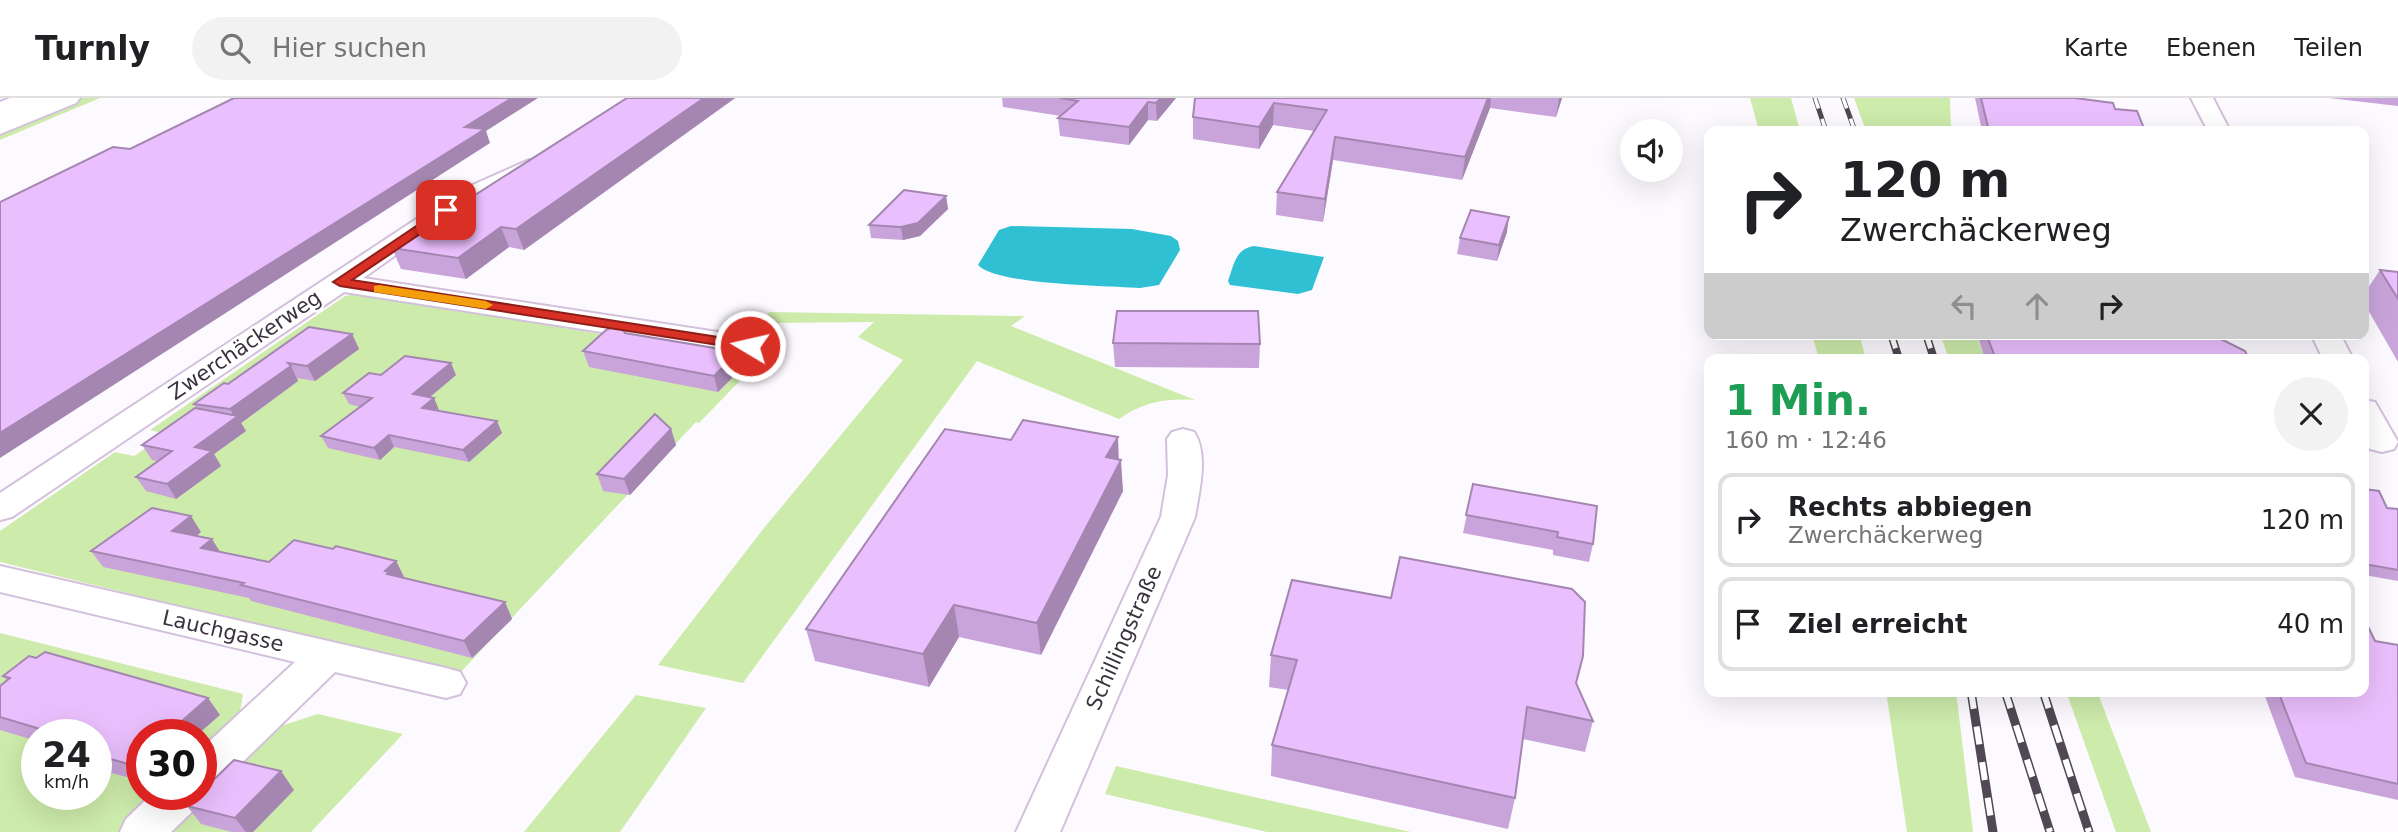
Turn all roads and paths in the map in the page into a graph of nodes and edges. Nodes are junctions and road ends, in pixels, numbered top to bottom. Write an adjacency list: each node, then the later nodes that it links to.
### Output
1 (33, 98): 4 (main road)
2 (67, 98): 5 (main road)
3 (2202, 98): 6 (street)
4 (0, 111)
5 (0, 126)
6 (2216, 126)
7 (546, 156): 8 (street, Zwerchäckerweg)
8 (340, 282): 9 (street); 13 (street, Zwerchäckerweg)
9 (750, 346)
10 (2369, 418): 12 (street)
11 (1183, 439): 20 (street, Schillingstraße)
12 (2382, 442)
13 (0, 509)
14 (0, 579): 15 (street, Lauchgasse)
15 (328, 655): 16 (street, Lauchgasse); 17 (street)
16 (446, 683)
17 (217, 761)
18 (165, 810): 19 (street)
19 (142, 832)
20 (1038, 832)

